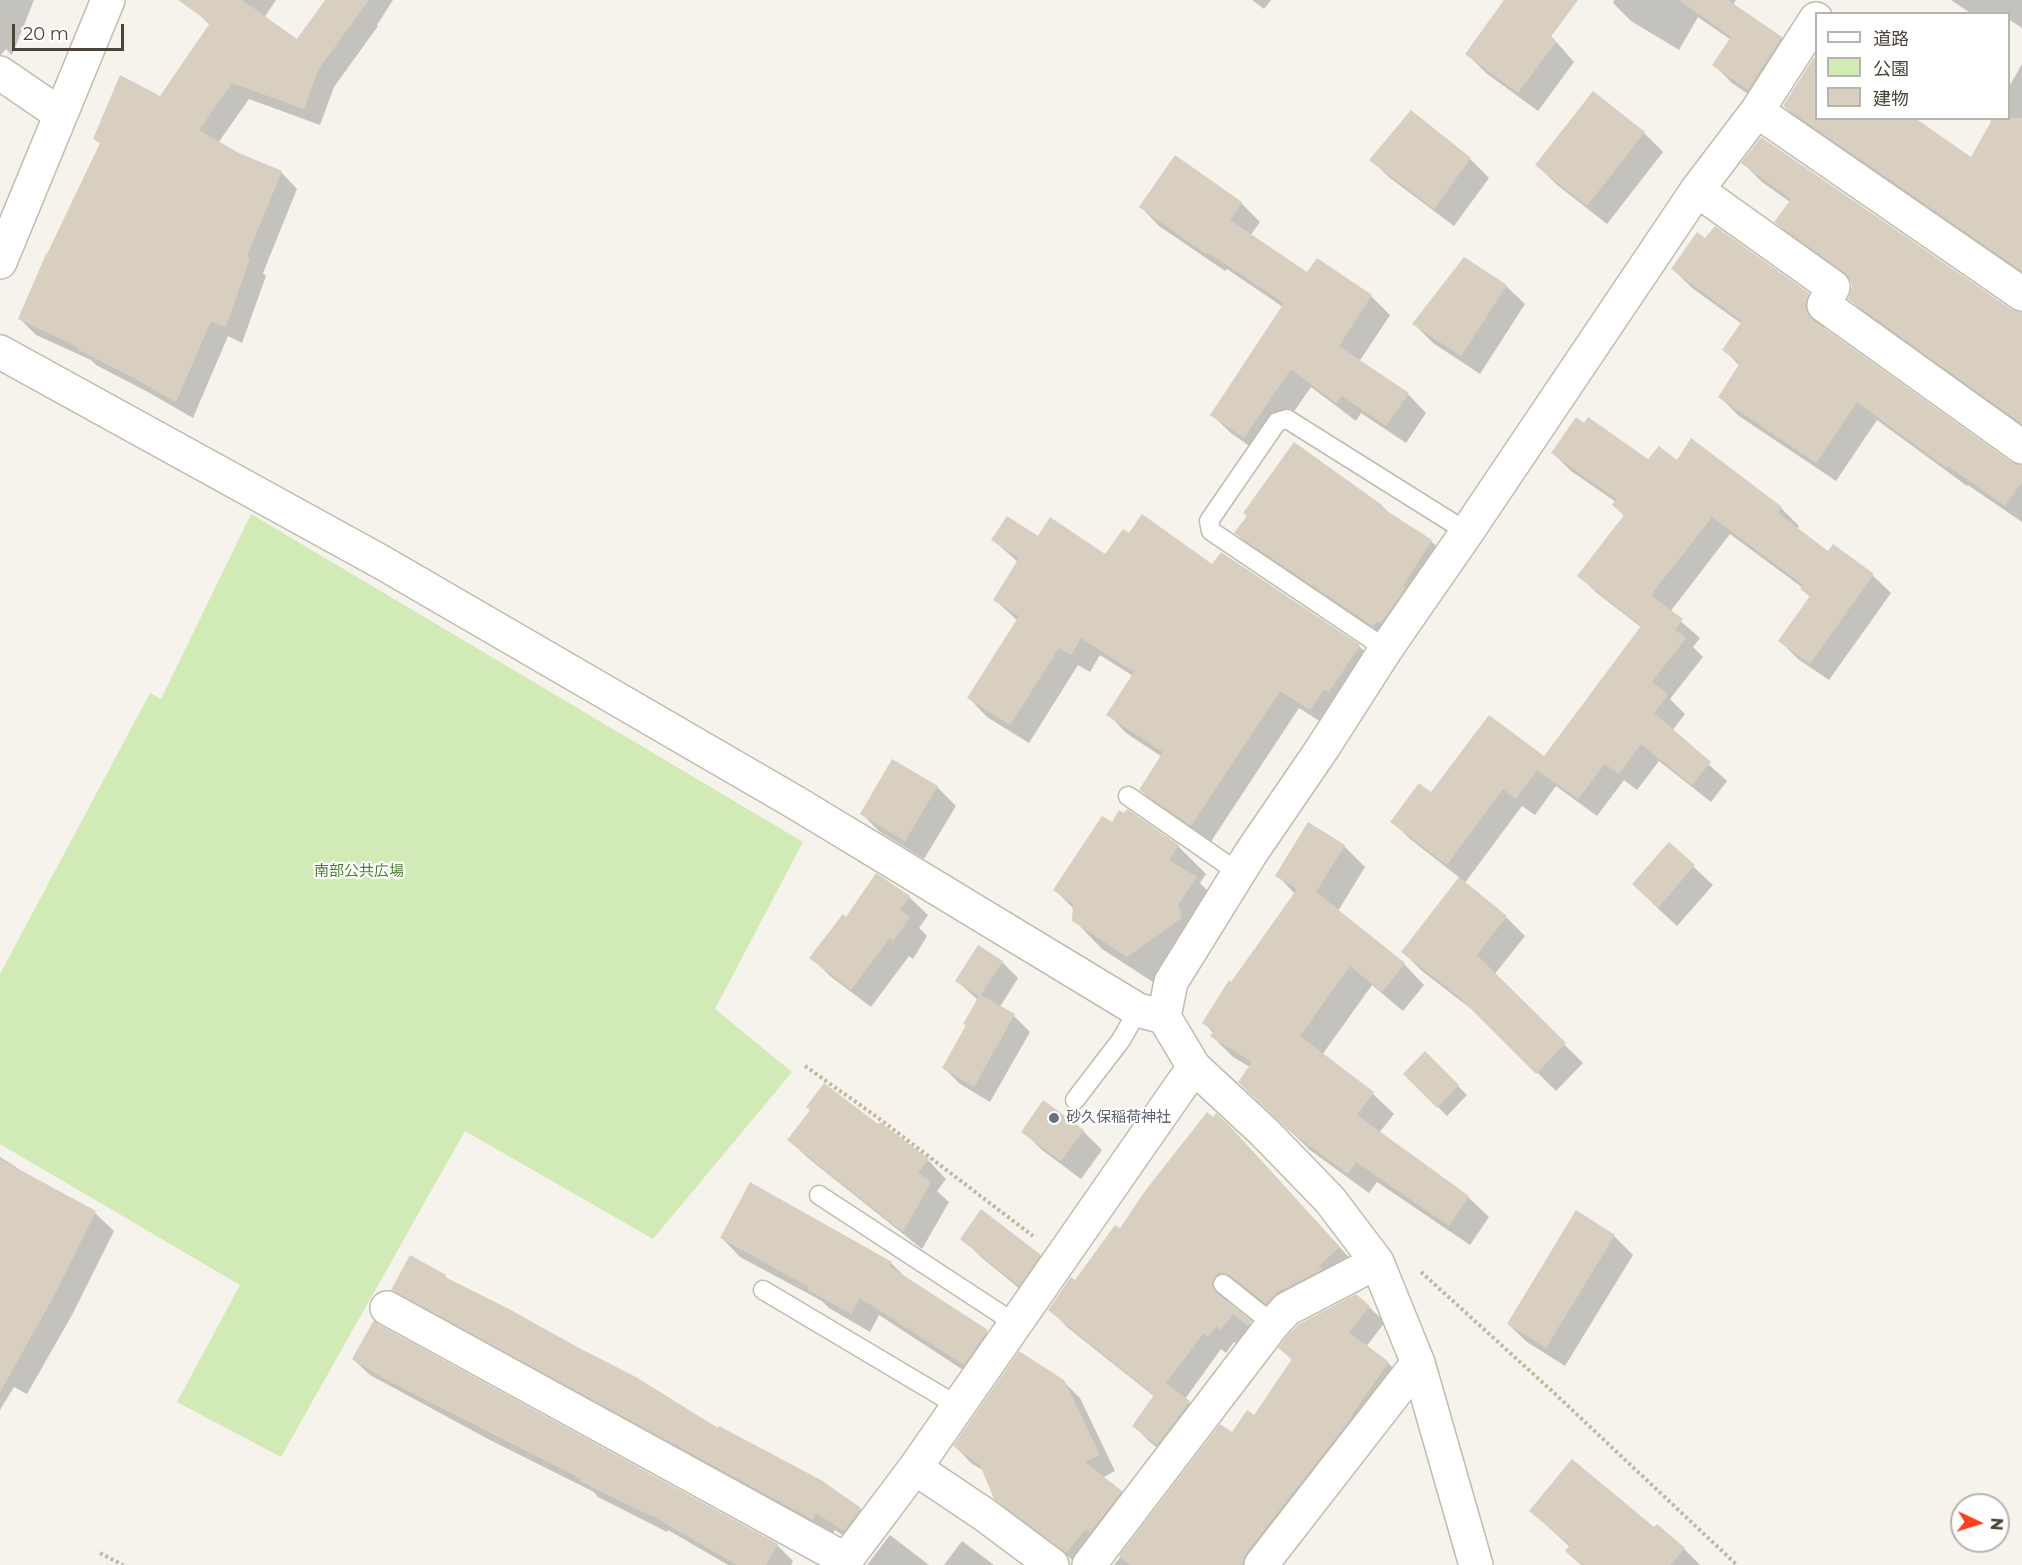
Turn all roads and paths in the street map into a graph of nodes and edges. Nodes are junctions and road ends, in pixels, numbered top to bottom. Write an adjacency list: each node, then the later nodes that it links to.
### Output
1 (108, 0): 5 (street)
2 (1815, 21): 4 (street)
3 (0, 73): 5 (street)
4 (1757, 111): 6 (street); 8 (street)
5 (60, 114): 7 (street)
6 (1697, 190): 10 (street); 11 (street)
7 (0, 262)
8 (2022, 294)
9 (0, 352): 15 (street)
10 (2022, 447)
11 (1467, 532): 12 (street); 12 (lane)
12 (1386, 649): 14 (street)
13 (1128, 796): 14 (lane)
14 (1239, 873): 15 (street)
15 (1151, 1013): 17 (street); 18 (lane)
16 (805, 1066): 20 (path)
17 (1194, 1067): 20 (street); 21 (street)
18 (1075, 1100)
19 (819, 1195): 25 (lane)
20 (1061, 1257): 25 (street)
21 (1377, 1262): 26 (street); 27 (street); 37 (path)
22 (1223, 1284): 26 (lane)
23 (763, 1290): 28 (lane)
24 (387, 1308): 31 (street)
25 (1016, 1324): 28 (street)
26 (1273, 1324): 34 (street)
27 (1418, 1363): 35 (street); 36 (street)
28 (958, 1406): 29 (street)
29 (915, 1468): 31 (street); 33 (street)
30 (100, 1553): 32 (path)
31 (844, 1563)
32 (123, 1565)
33 (1052, 1565)
34 (1089, 1565)
35 (1261, 1565)
36 (1476, 1565)
37 (1737, 1565)

